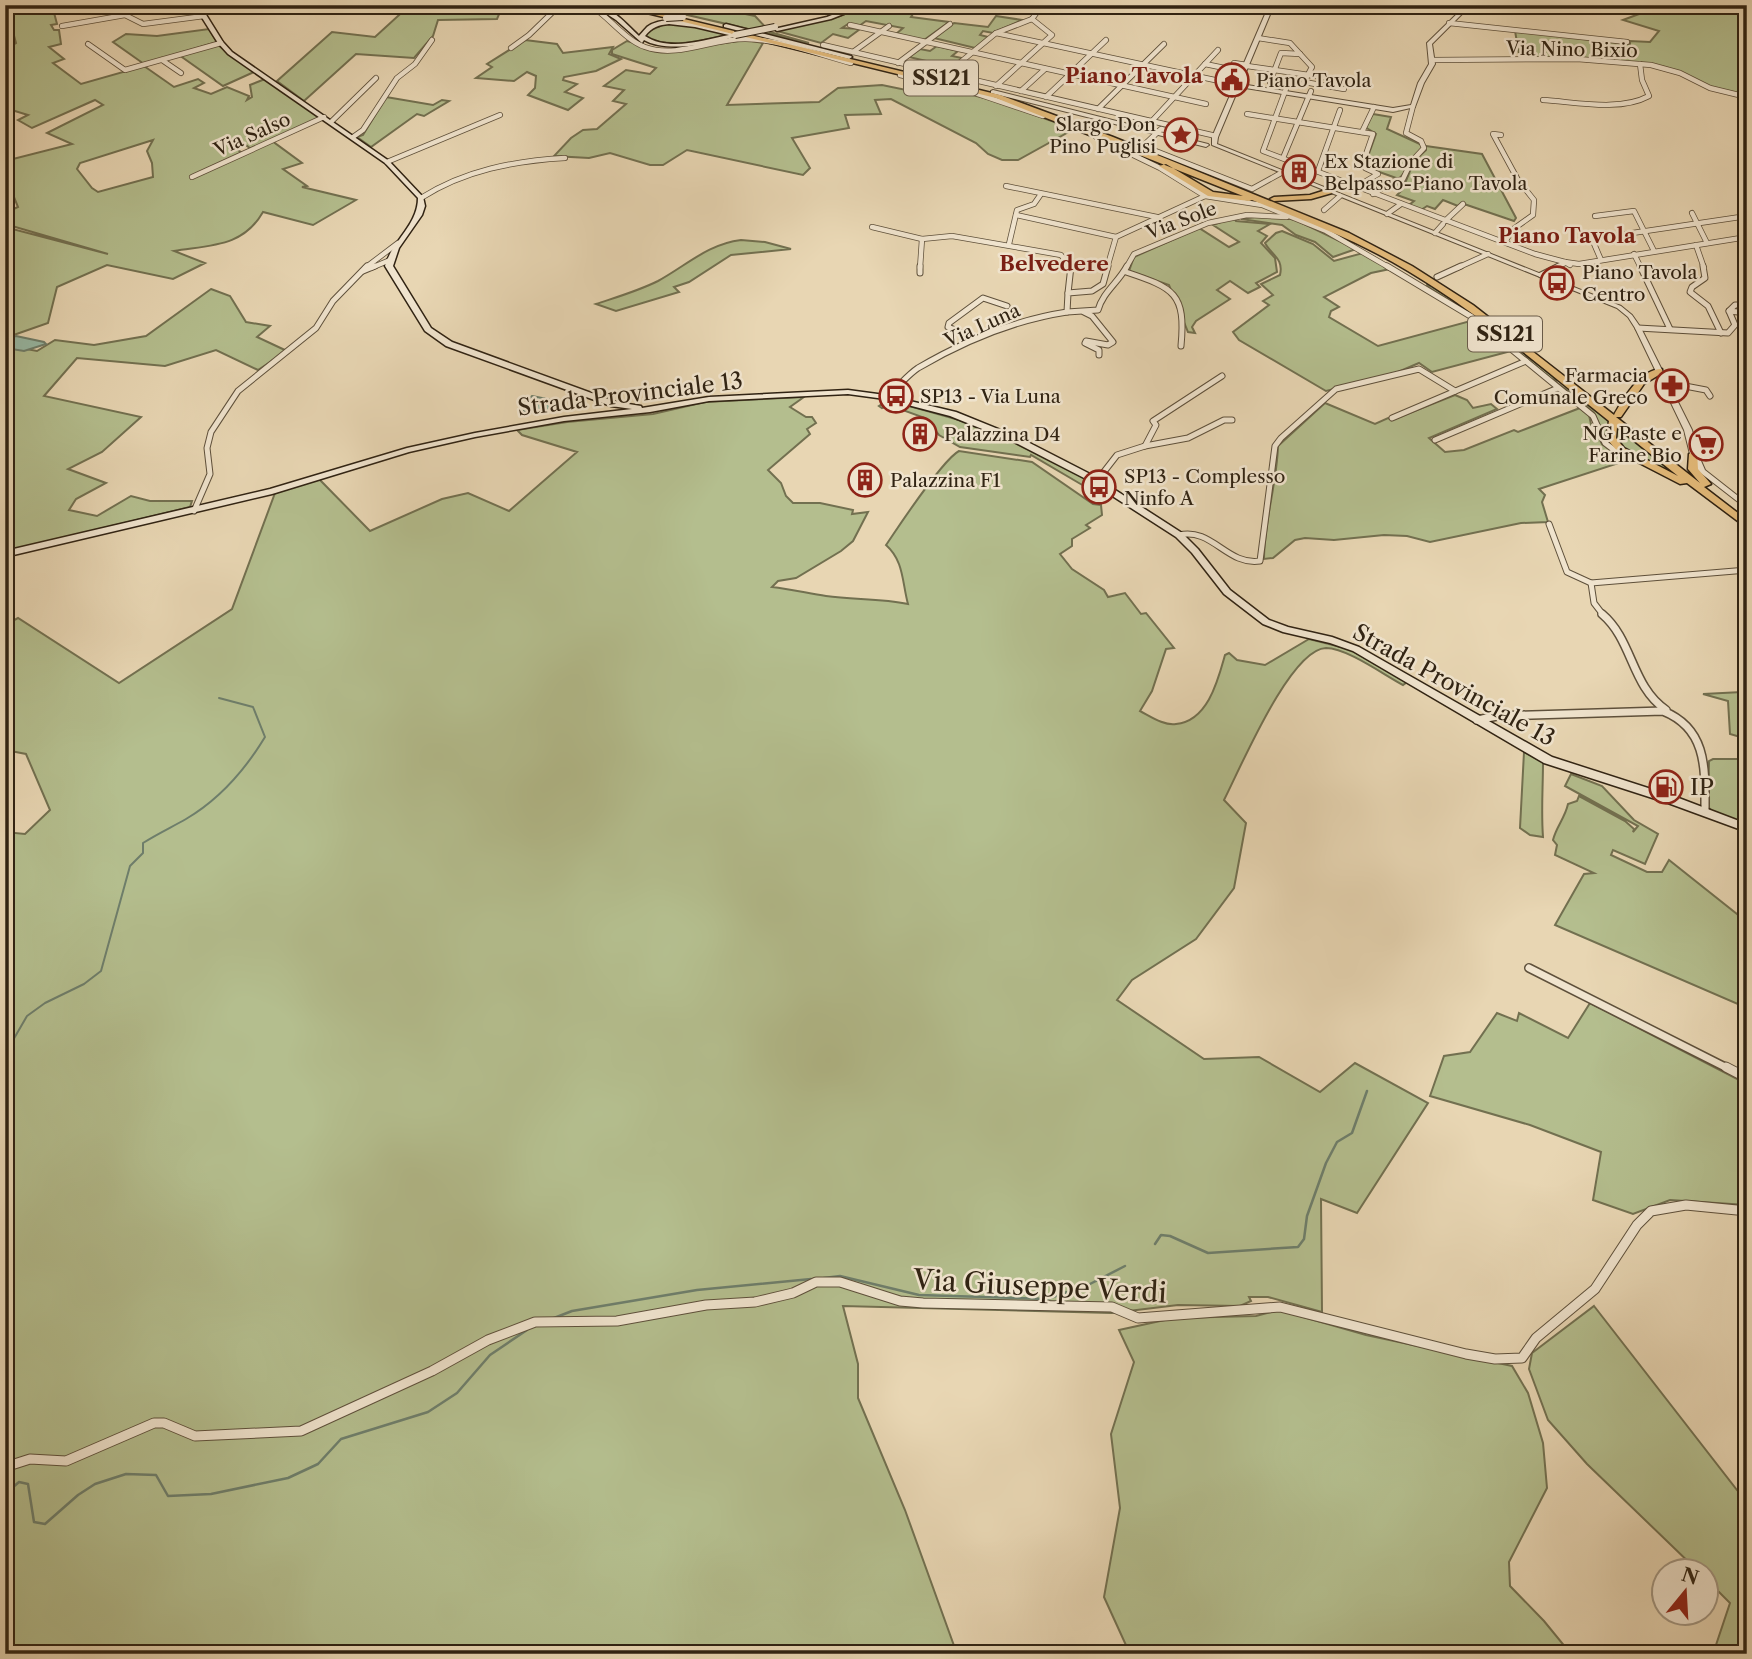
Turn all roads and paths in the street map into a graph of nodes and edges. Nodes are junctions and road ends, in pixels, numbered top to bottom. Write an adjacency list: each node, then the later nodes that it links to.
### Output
1 (197, 5): 12 (main road)
2 (560, 5): 34 (street)
3 (590, 5): 102 (street)
4 (596, 5): 26 (main road)
5 (617, 5): 22 (main road, SS121)
6 (626, 5): 39 (main road, SS121)
7 (857, 5): 19 (main road)
8 (863, 5): 19 (main road)
9 (1042, 5): 13 (street)
10 (1272, 5): 23 (street)
11 (1469, 5): 14 (street)
12 (204, 16): 17 (street); 29 (main road)
13 (1032, 19): 21 (street); 30 (street)
14 (1450, 23): 28 (street); 42 (street)
15 (950, 24): 27 (street)
16 (850, 25): 20 (street)
17 (62, 26)
18 (889, 26): 20 (street)
19 (776, 28): 22 (main road, bridge)
20 (880, 32): 27 (street); 39 (street)
21 (996, 33): 30 (street); 36 (street)
22 (741, 35): 22 (main road); 26 (main road); 88 (main road, SS121)
23 (1258, 38): 38 (street); 48 (street)
24 (432, 40): 87 (street)
25 (1106, 40): 37 (street)
26 (642, 41): 39 (main road, bridge)
27 (926, 42): 36 (street); 44 (street)
28 (1627, 42)
29 (221, 43): 41 (street); 78 (main road)
30 (1043, 43): 37 (street); 43 (street)
31 (88, 44): 41 (street)
32 (1164, 44): 45 (street)
33 (823, 45): 39 (street)
34 (511, 48)
35 (1218, 50): 40 (street)
36 (972, 52): 43 (street); 53 (street)
37 (1093, 54): 45 (street); 54 (street)
38 (1300, 54): 51 (street); 55 (street)
39 (851, 55): 44 (street); 62 (main road, SS121)
40 (1210, 58): 45 (street); 46 (street)
41 (162, 60): 52 (street)
42 (1432, 60): 47 (street, Via Nino Bixio); 75 (street)
43 (1021, 63): 49 (street); 62 (street)
44 (898, 64): 53 (street)
45 (1144, 64): 56 (street); 61 (street)
46 (1205, 64): 50 (street); 56 (street)
47 (1640, 64): 69 (street, Via Nino Bixio); 70 (street)
48 (1246, 68): 50 (street); 50 (street); 51 (street); 60 (street)
49 (1045, 69): 54 (street); 65 (street)
50 (1231, 69)
51 (1275, 70): 55 (street); 59 (street)
52 (181, 73)
53 (946, 74): 62 (street)
54 (1071, 74): 61 (street); 67 (street)
55 (1308, 75): 58 (street); 64 (street)
56 (1194, 76): 60 (street); 68 (street)
57 (376, 78): 81 (street)
58 (1343, 80)
59 (1270, 82)
60 (1238, 85): 63 (street); 89 (street)
61 (1122, 86): 68 (street); 73 (street)
62 (995, 89): 65 (street); 84 (street); 98 (main road, SS121)
63 (1285, 89): 66 (street); 79 (street)
64 (1344, 89)
65 (1021, 91): 67 (street)
66 (1310, 94): 72 (street); 82 (street)
67 (1046, 97): 73 (street)
68 (1174, 97): 71 (street); 80 (street)
69 (1747, 97)
70 (1544, 100)
71 (1206, 104)
72 (1374, 107): 75 (street); 85 (street)
73 (1098, 109): 80 (street)
74 (1340, 110): 83 (street)
75 (1412, 110): 101 (street)
76 (500, 114): 92 (street)
77 (1247, 114): 79 (street)
78 (324, 117): 81 (main road); 95 (street, Via Salso)
79 (1274, 118): 82 (street); 91 (street)
80 (1152, 121): 89 (street)
81 (331, 122): 87 (main road)
82 (1298, 122): 83 (street); 91 (street)
83 (1333, 128): 85 (street); 93 (street)
84 (1157, 132): 89 (street); 94 (street)
85 (1362, 132): 97 (street)
86 (1501, 135): 125 (street)
87 (353, 137): 92 (main road)
88 (1110, 139): 98 (main road, SS121); 105 (main road)
89 (1211, 142): 94 (street)
90 (565, 158): 104 (street)
91 (1283, 158): 93 (street)
92 (387, 162): 104 (main road)
93 (1318, 171): 97 (street)
94 (1281, 173): 99 (street)
95 (192, 177)
96 (1006, 186): 100 (street)
97 (1356, 187): 101 (street)
98 (1238, 189): 179 (main road, SS121); 182 (main road, SS121)
99 (1329, 191): 103 (street); 106 (main road)
100 (1041, 194): 112 (street); 115 (street)
101 (1373, 194): 107 (street)
102 (1205, 196): 115 (street); 116 (street)
103 (1340, 196): 109 (street); 111 (street)
104 (421, 198): 126 (main road)
105 (1255, 199)
106 (1274, 200)
107 (1401, 204): 111 (street); 117 (street)
108 (1463, 204): 117 (street)
109 (1324, 210)
110 (1692, 213): 118 (street)
111 (1387, 214): 121 (street)
112 (1016, 215): 122 (street); 128 (street)
113 (1595, 216): 120 (street)
114 (1747, 216): 118 (street)
115 (1158, 217): 122 (street)
116 (1298, 219): 138 (street, Via Sole); 143 (street)
117 (1444, 222): 121 (street); 125 (street)
118 (1698, 223): 120 (street); 127 (street)
119 (872, 227): 124 (street)
120 (1644, 231): 130 (street); 134 (street)
121 (1435, 233): 131 (street)
122 (1116, 237): 144 (street)
123 (1747, 237): 127 (street)
124 (922, 239): 128 (street); 139 (street)
125 (1504, 242): 135 (street)
126 (398, 243): 133 (main road); 136 (street)
127 (1707, 243): 129 (street)
128 (1009, 244): 144 (street)
129 (1696, 245): 130 (street); 153 (street)
130 (1654, 251): 132 (street)
131 (1488, 254): 140 (street); 141 (street)
132 (1633, 254): 134 (street); 152 (street)
133 (390, 260): 136 (street); 137 (main road)
134 (1601, 260): 135 (street)
135 (1566, 264): 140 (street)
136 (369, 266): 137 (street); 181 (street)
137 (391, 271): 162 (main road)
138 (1126, 272): 149 (street, Via Sole); 154 (street)
139 (920, 273)
140 (1545, 276): 151 (street)
141 (1437, 277)
142 (1428, 281): 143 (street)
143 (1419, 284): 157 (street)
144 (1069, 293): 148 (street)
145 (1747, 304): 147 (street)
146 (1007, 306): 155 (street)
147 (1729, 311): 150 (street); 153 (street)
148 (1066, 312): 149 (street); 155 (street, Via Luna)
149 (1084, 312): 156 (street)
150 (1747, 313)
151 (1638, 328): 152 (street); 158 (street)
152 (1670, 329): 153 (street)
153 (1721, 333)
154 (1181, 346)
155 (950, 353): 166 (street, Via Luna)
156 (1099, 355)
157 (1526, 361): 163 (street); 164 (street)
158 (1660, 371): 160 (main road); 161 (street)
159 (1222, 376): 175 (street)
160 (1647, 380): 161 (main road); 182 (main road)
161 (1664, 383): 165 (street); 176 (street)
162 (568, 387): 167 (main road); 168 (main road)
163 (1558, 387): 174 (street); 177 (street)
164 (1455, 391): 171 (street); 186 (street)
165 (1710, 396)
166 (885, 397): 169 (main road, Strada Provinciale 13); 178 (main road, Strada Provinciale 13)
167 (592, 398): 170 (main road); 172 (main road)
168 (614, 404): 169 (main road); 170 (main road)
169 (662, 408): 170 (main road, Strada Provinciale 13)
170 (610, 415): 172 (main road, Strada Provinciale 13)
171 (1392, 418)
172 (564, 419): 181 (main road, Strada Provinciale 13)
173 (1232, 420): 175 (street)
174 (1436, 440)
175 (1146, 446): 178 (street)
176 (1694, 454): 179 (main road); 180 (street)
177 (1626, 459)
178 (1096, 482): 186 (main road, Strada Provinciale 13)
179 (1710, 490): 183 (main road, SS121)
180 (1747, 507)
181 (194, 511): 187 (main road, Strada Provinciale 13)
182 (1734, 515): 185 (main road, SS121)
183 (1747, 519)
184 (1549, 524): 189 (street)
185 (1747, 525)
186 (1179, 535): 191 (main road, Strada Provinciale 13)
187 (5, 555)
188 (1747, 570): 189 (street)
189 (1591, 583): 190 (street)
190 (1669, 713): 191 (street); 192 (street)
191 (1476, 720): 192 (main road, Strada Provinciale 13)
192 (1705, 812): 193 (main road, Strada Provinciale 13)
193 (1747, 828)
194 (1529, 968): 195 (street)
195 (1747, 1078)
196 (1746, 1211): 197 (street, Via Giuseppe Verdi)
197 (5, 1468)

